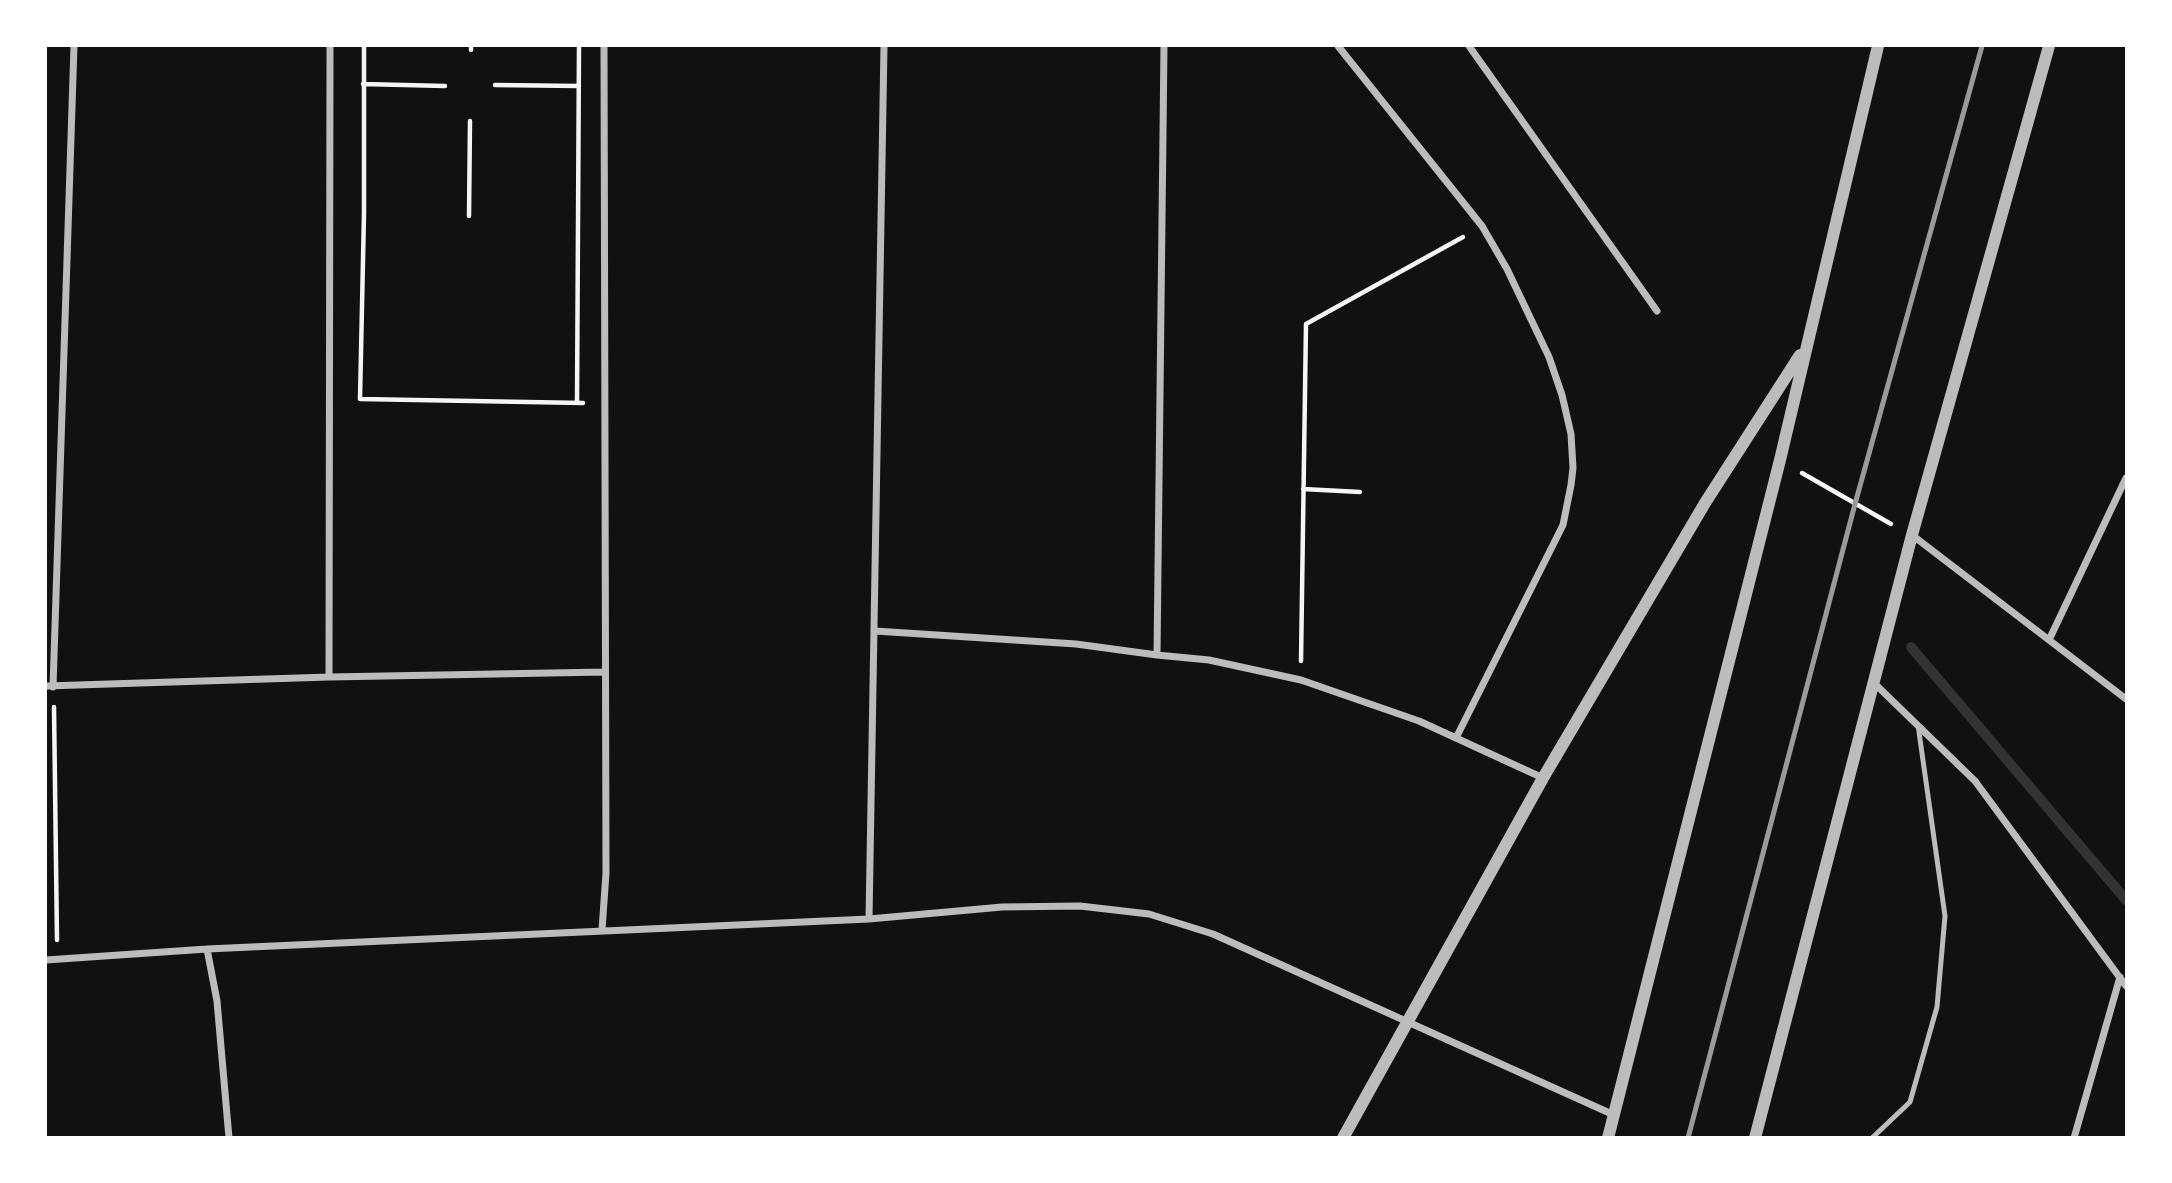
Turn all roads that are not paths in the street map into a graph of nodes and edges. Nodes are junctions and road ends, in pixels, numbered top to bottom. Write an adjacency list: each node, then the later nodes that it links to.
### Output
1 (74, 46): 20 (street)
2 (330, 46): 18 (street)
3 (604, 46): 17 (street)
4 (884, 46): 14 (street)
5 (1164, 46): 16 (street)
6 (1338, 46): 23 (street)
7 (1469, 46): 10 (street)
8 (1878, 46): 11 (street)
9 (2049, 46): 13 (street)
10 (1657, 311)
11 (1806, 346): 24 (street); 32 (street)
12 (2126, 478): 15 (street)
13 (1912, 536): 15 (street); 19 (street)
14 (875, 631): 16 (street); 25 (street)
15 (2049, 640): 21 (street)
16 (1157, 655): 23 (street)
17 (605, 672): 18 (street); 26 (street)
18 (329, 677): 20 (street)
19 (1873, 682): 22 (street); 36 (street)
20 (49, 687)
21 (2126, 699)
22 (1918, 725): 29 (street); 37 (lane)
23 (1456, 738): 24 (street)
24 (1544, 778): 31 (street)
25 (869, 919): 26 (street); 31 (street)
26 (602, 930): 27 (street)
27 (207, 949): 28 (street); 33 (street)
28 (46, 960)
29 (2120, 977): 30 (street); 38 (street)
30 (2126, 986)
31 (1406, 1023): 32 (street); 34 (street)
32 (1614, 1115): 35 (street)
33 (229, 1138)
34 (1343, 1138)
35 (1608, 1138)
36 (1755, 1138)
37 (1872, 1138)
38 (2074, 1138)

